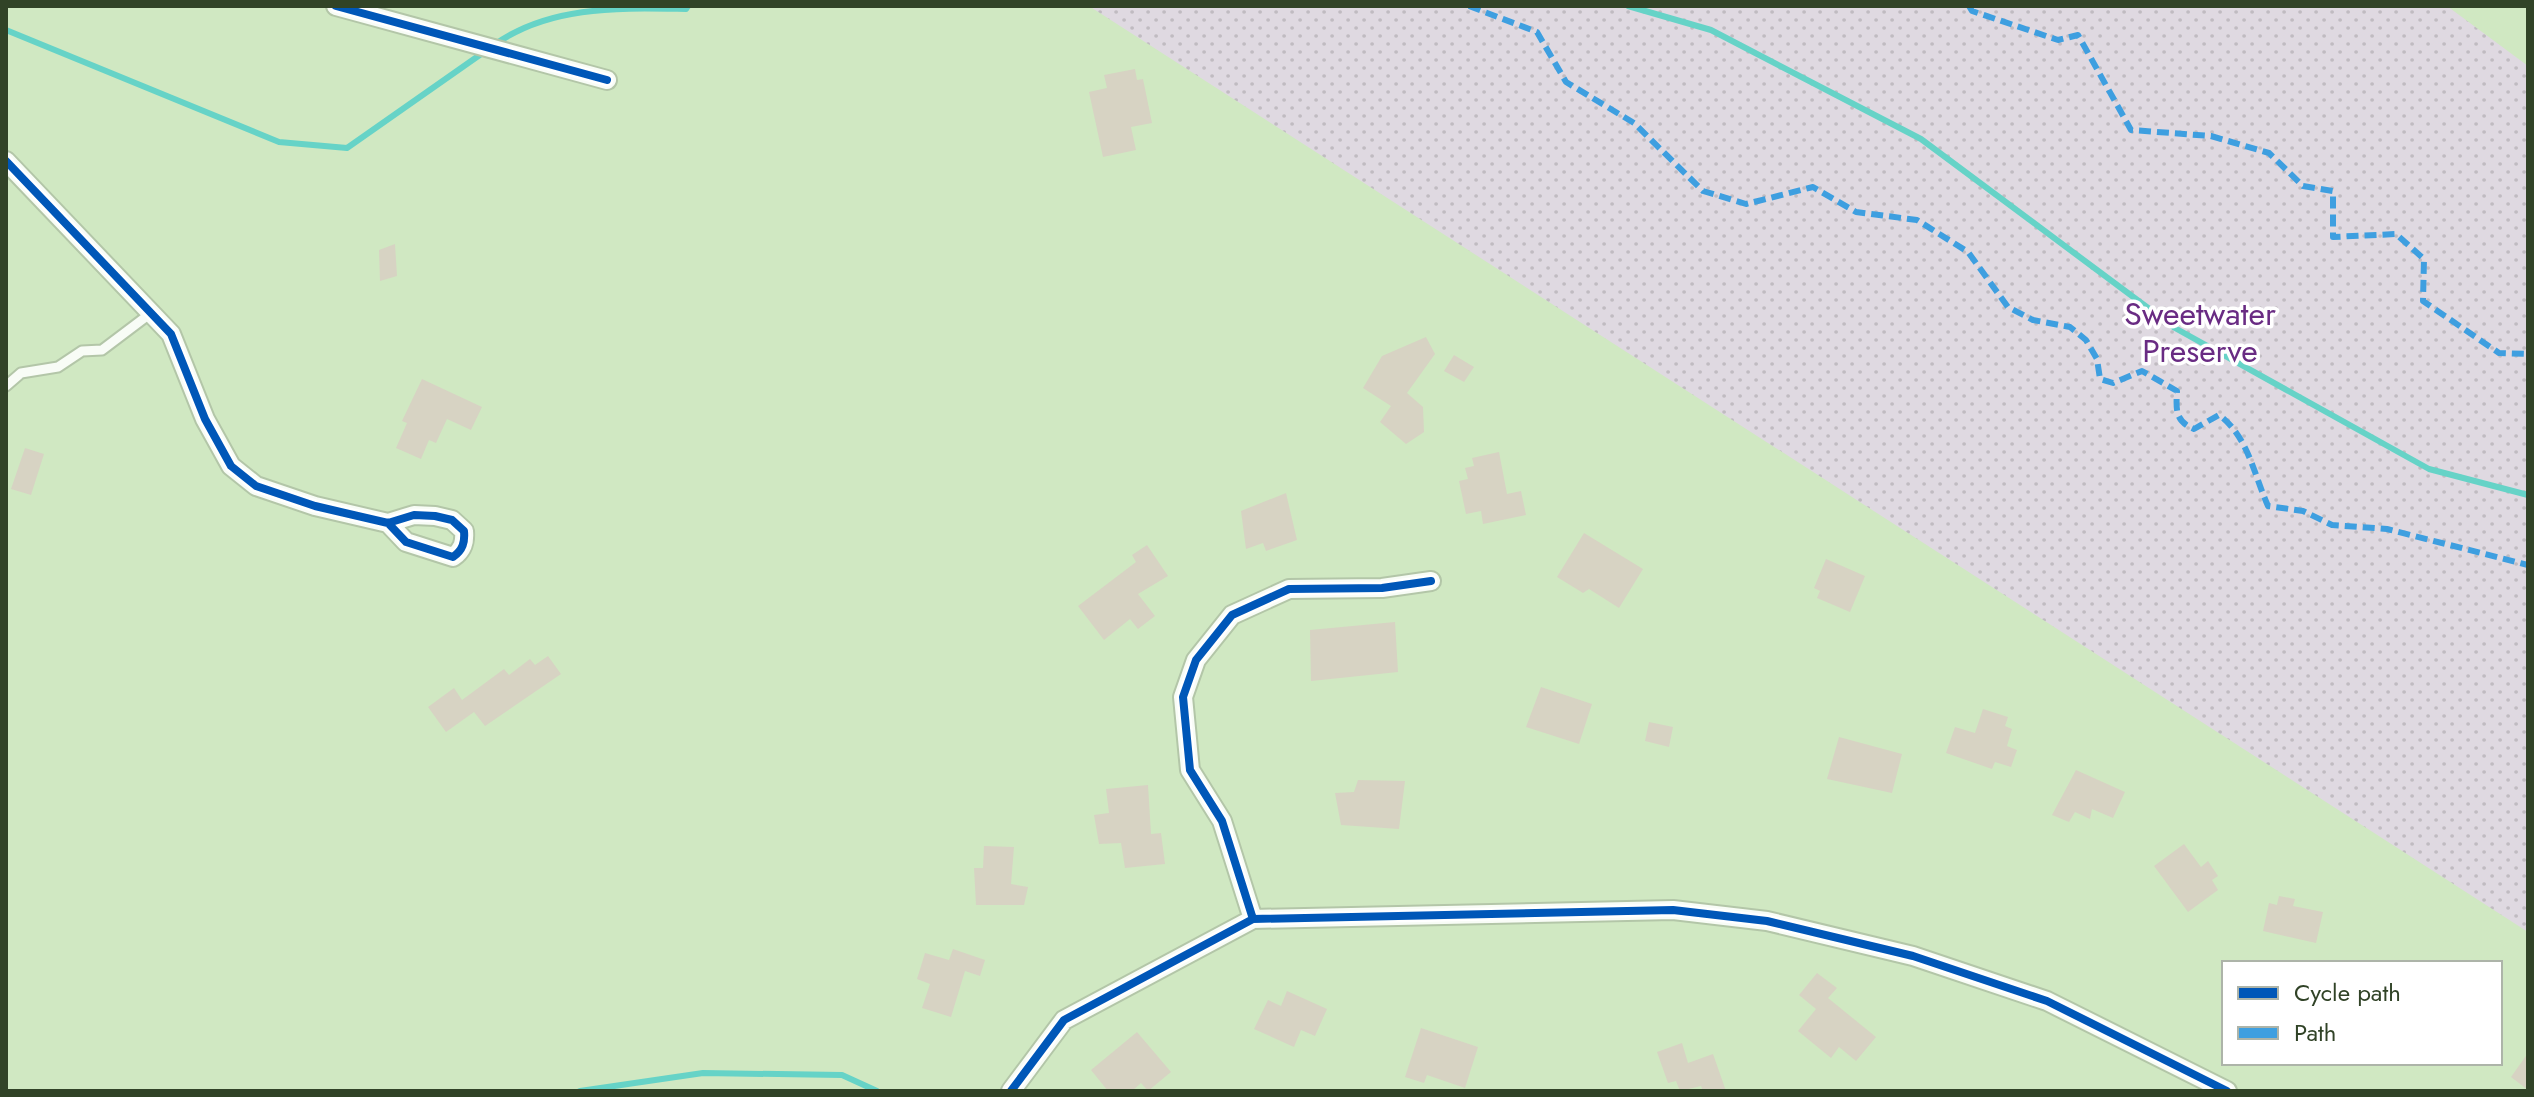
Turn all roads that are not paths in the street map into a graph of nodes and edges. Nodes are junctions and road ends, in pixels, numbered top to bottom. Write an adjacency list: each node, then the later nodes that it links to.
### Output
1 (336, 6): 2 (street)
2 (607, 80)
3 (6, 161): 4 (street)
4 (151, 313): 5 (lane); 6 (street)
5 (6, 386)
6 (388, 523)
7 (1431, 581): 8 (street)
8 (1253, 919): 9 (street); 10 (street)
9 (2222, 1090)
10 (1011, 1091)

